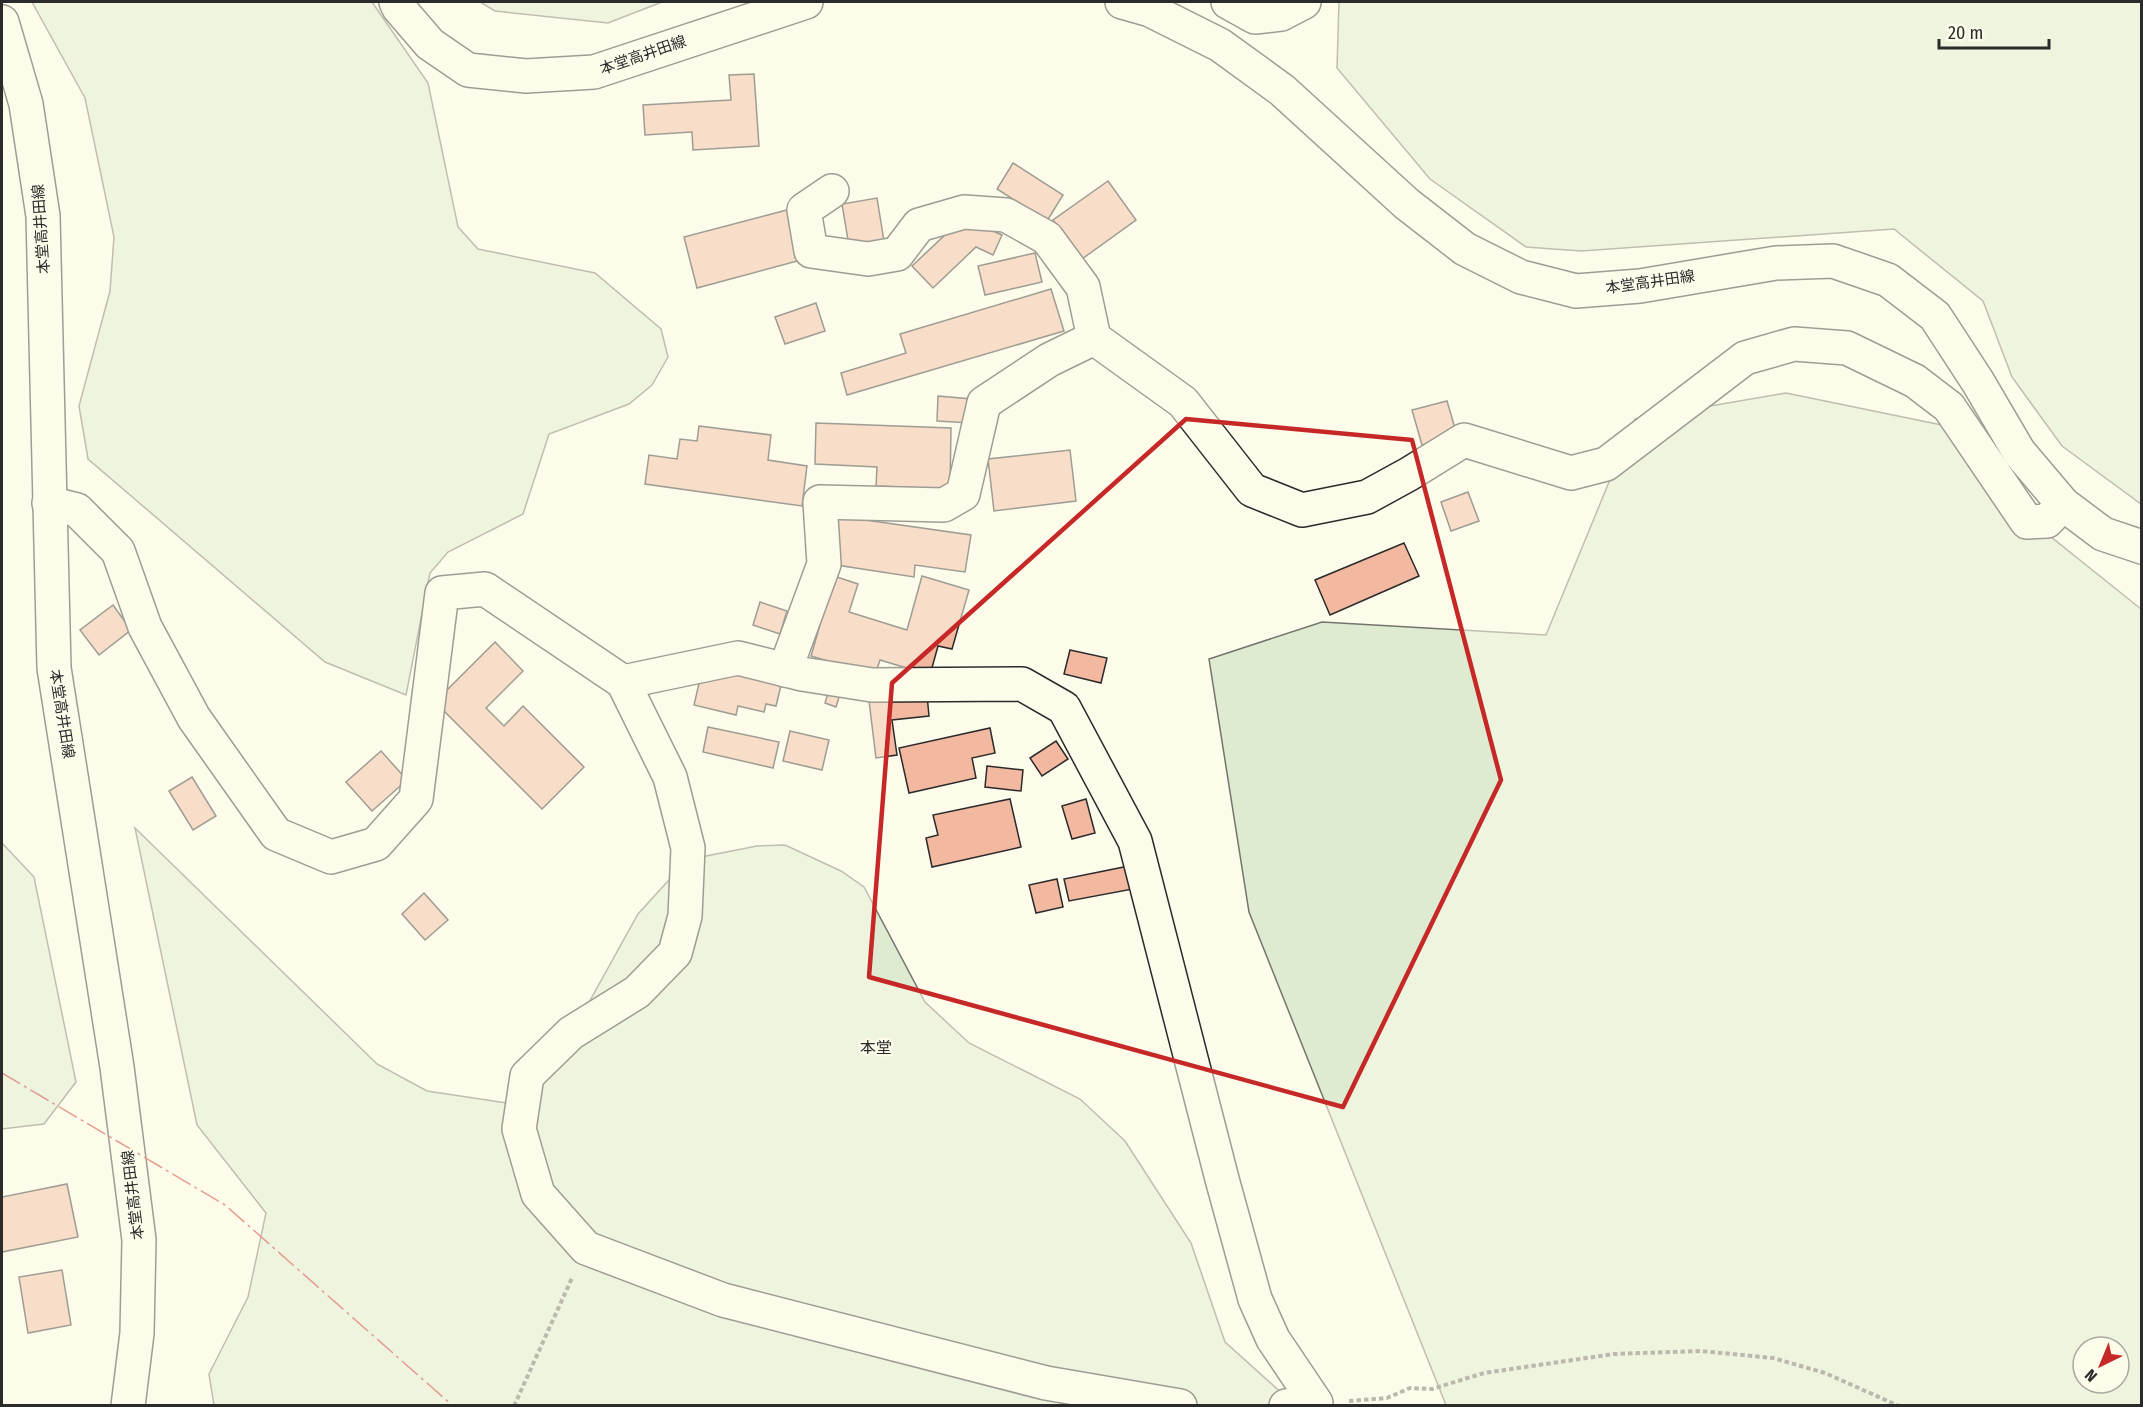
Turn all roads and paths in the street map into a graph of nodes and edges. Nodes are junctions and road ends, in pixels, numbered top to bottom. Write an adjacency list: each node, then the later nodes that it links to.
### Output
1 (396, 2): 2 (street, 本堂高井田線)
2 (806, 2)
3 (1122, 2): 10 (street, 本堂高井田線)
4 (1228, 2): 5 (street)
5 (1304, 2)
6 (2, 22): 9 (street, 本堂高井田線)
7 (832, 191): 8 (street)
8 (1094, 338): 10 (street); 12 (street)
9 (49, 503): 13 (street); 16 (street, 本堂高井田線)
10 (2062, 504): 11 (street, 本堂高井田線)
11 (2142, 547)
12 (785, 670): 13 (street); 15 (street)
13 (623, 682): 14 (street)
14 (586, 1248): 17 (path); 18 (street)
15 (1301, 1404): 19 (path)
16 (128, 1406)
17 (514, 1406)
18 (1180, 1406)
19 (1899, 1406)

